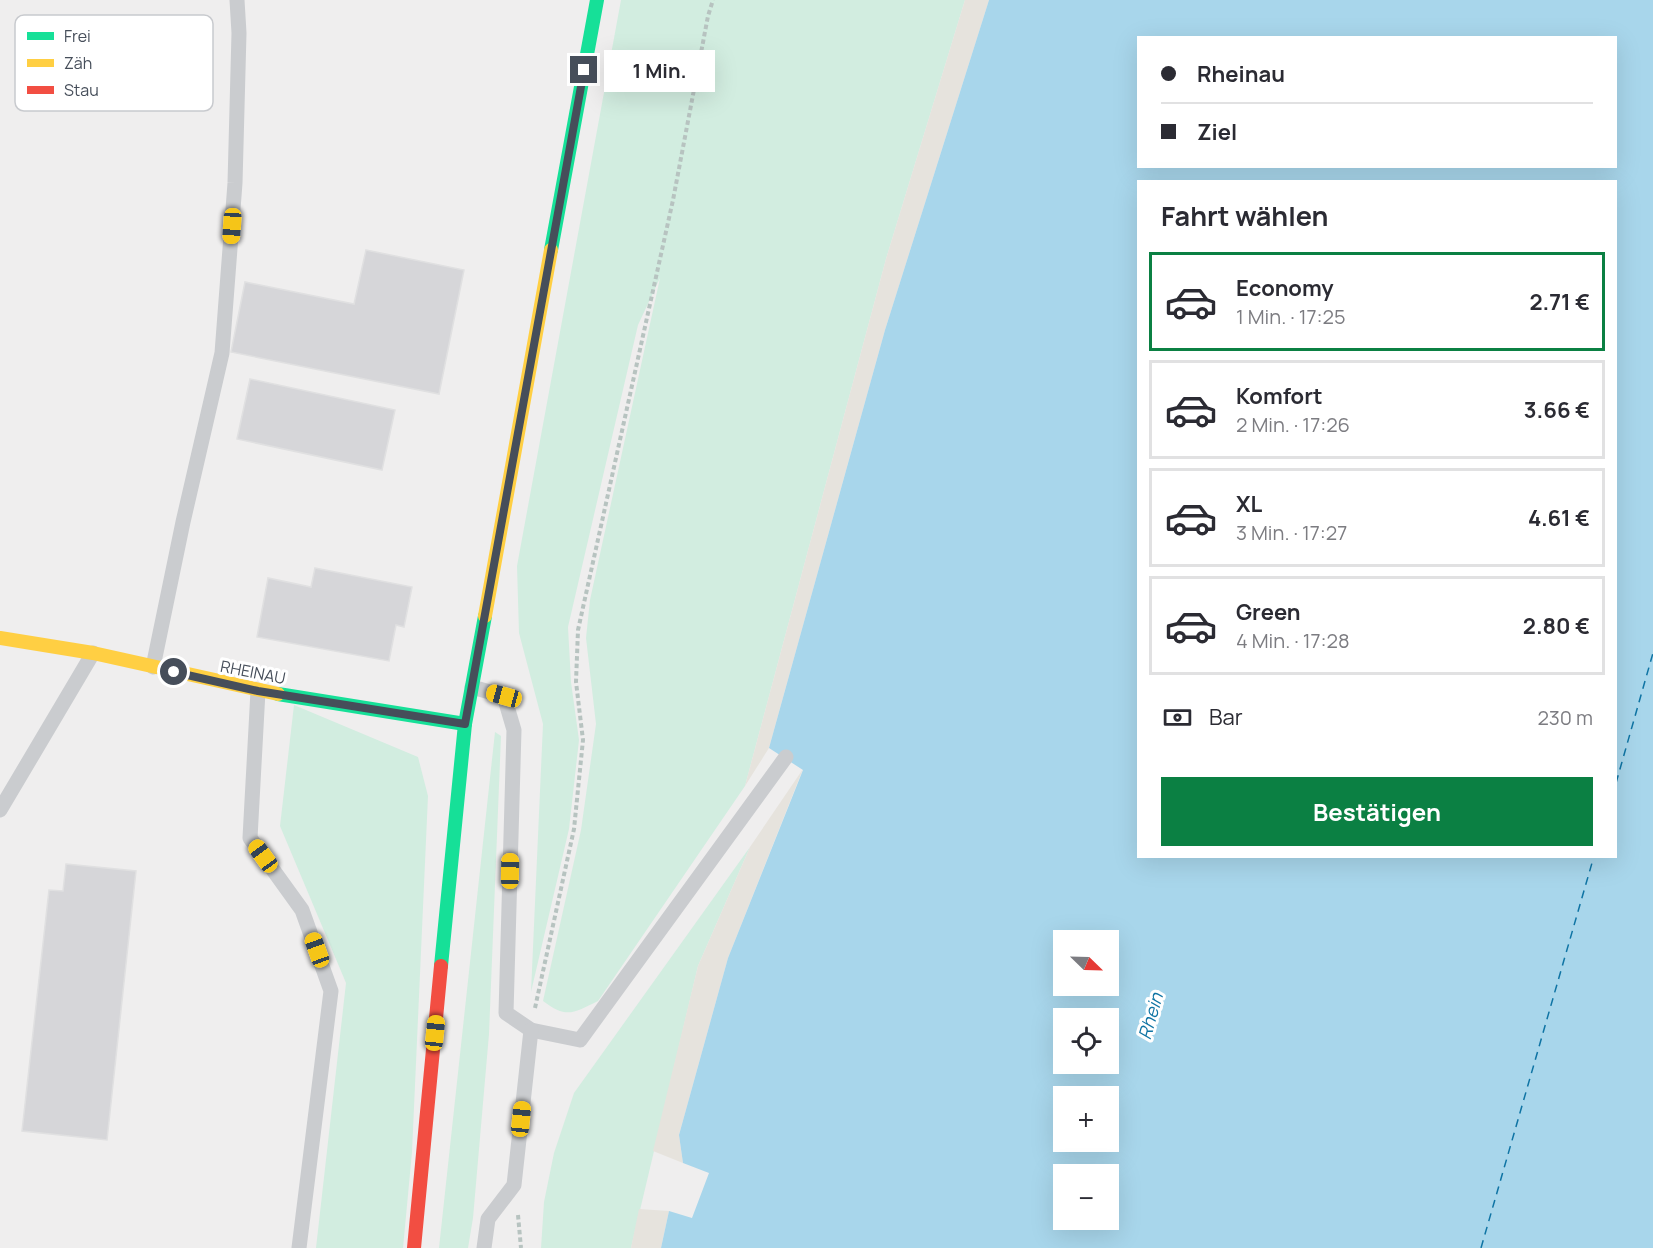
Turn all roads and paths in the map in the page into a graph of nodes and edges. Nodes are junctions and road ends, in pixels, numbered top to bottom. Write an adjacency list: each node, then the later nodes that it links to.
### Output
1 (237, 0): 6 (lane)
2 (597, 0): 7 (street)
3 (713, 0): 12 (path)
4 (0, 638): 5 (street, RHEINAU)
5 (93, 653): 6 (street, RHEINAU); 11 (lane)
6 (153, 667): 8 (street, RHEINAU)
7 (472, 687): 9 (street); 12 (lane)
8 (258, 691): 9 (street, RHEINAU); 13 (lane)
9 (465, 724): 14 (street)
10 (786, 758): 12 (lane)
11 (0, 810)
12 (531, 1030): 15 (lane)
13 (299, 1248)
14 (414, 1248)
15 (484, 1248)

